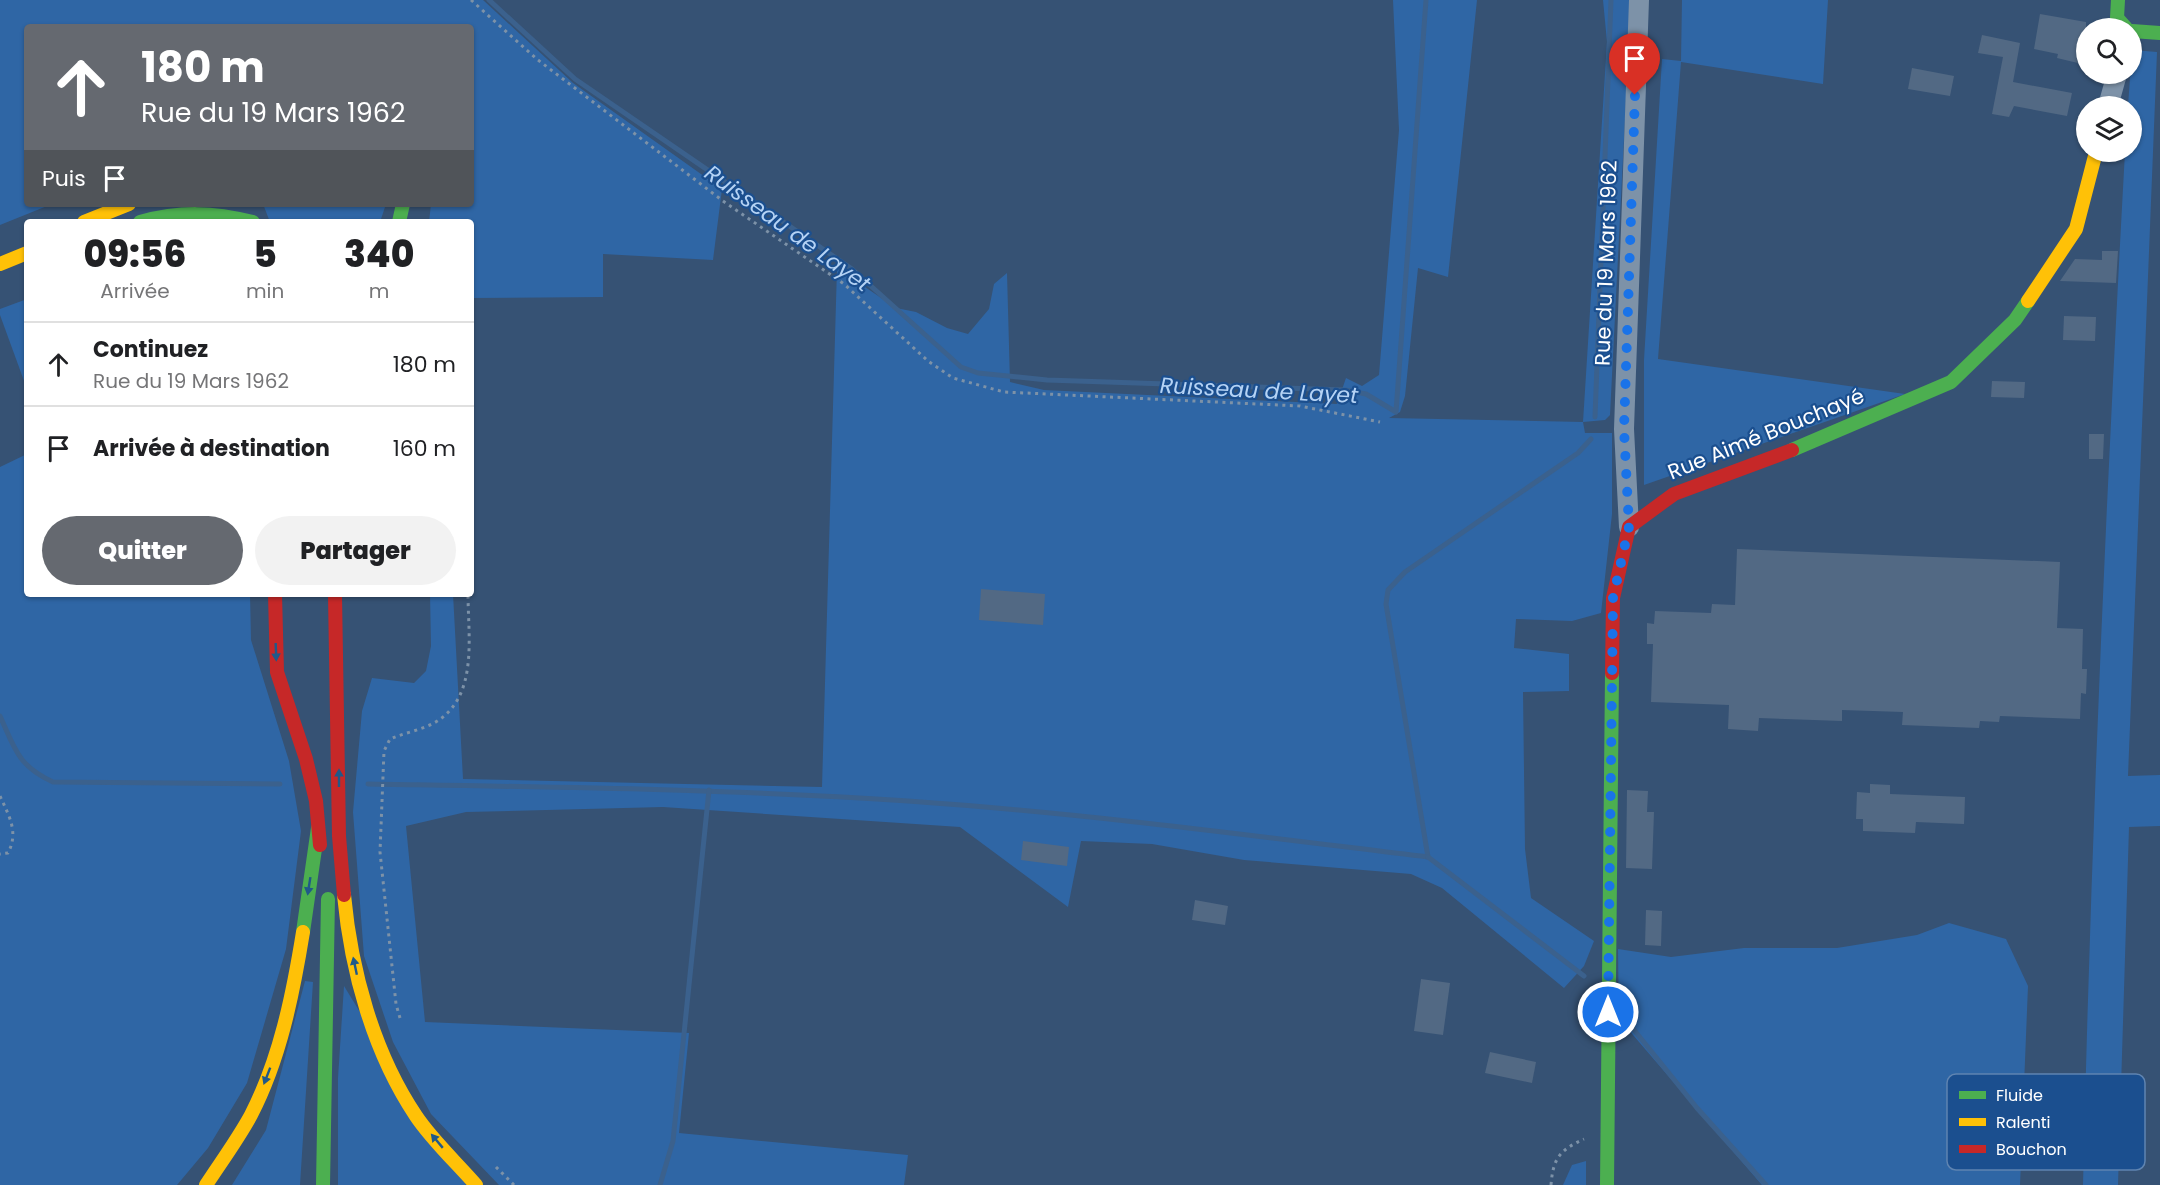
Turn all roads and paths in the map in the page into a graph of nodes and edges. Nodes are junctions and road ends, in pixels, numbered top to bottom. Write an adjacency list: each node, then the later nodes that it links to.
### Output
1 (471, 0): 14 (path)
2 (1638, 0): 15 (street, Rue du 19 Mars 1962)
3 (2118, 0): 4 (main road)
4 (2117, 18)
5 (2142, 32): 6 (main road)
6 (2160, 33)
7 (2093, 162): 15 (main road, Rue Aimé Bouchayé)
8 (122, 207): 9 (main road)
9 (92, 219)
10 (150, 219): 11 (main road)
11 (240, 219)
12 (24, 254): 13 (main road)
13 (0, 264)
14 (1380, 422)
15 (1629, 527): 25 (main road)
16 (274, 597): 20 (main road, one-way to 20)
17 (335, 597): 21 (main road, one-way to 17)
18 (468, 597): 24 (path)
19 (0, 796): 22 (path)
20 (318, 828): 23 (main road); 27 (main road, one-way to 27)
21 (339, 836): 23 (main road); 29 (main road, one-way to 21)
22 (0, 854)
23 (328, 896): 28 (main road)
24 (402, 1025)
25 (1608, 1130): 31 (path); 32 (main road)
26 (492, 1163): 30 (path)
27 (206, 1185)
28 (323, 1185)
29 (476, 1185)
30 (514, 1185)
31 (1551, 1185)
32 (1607, 1185)

